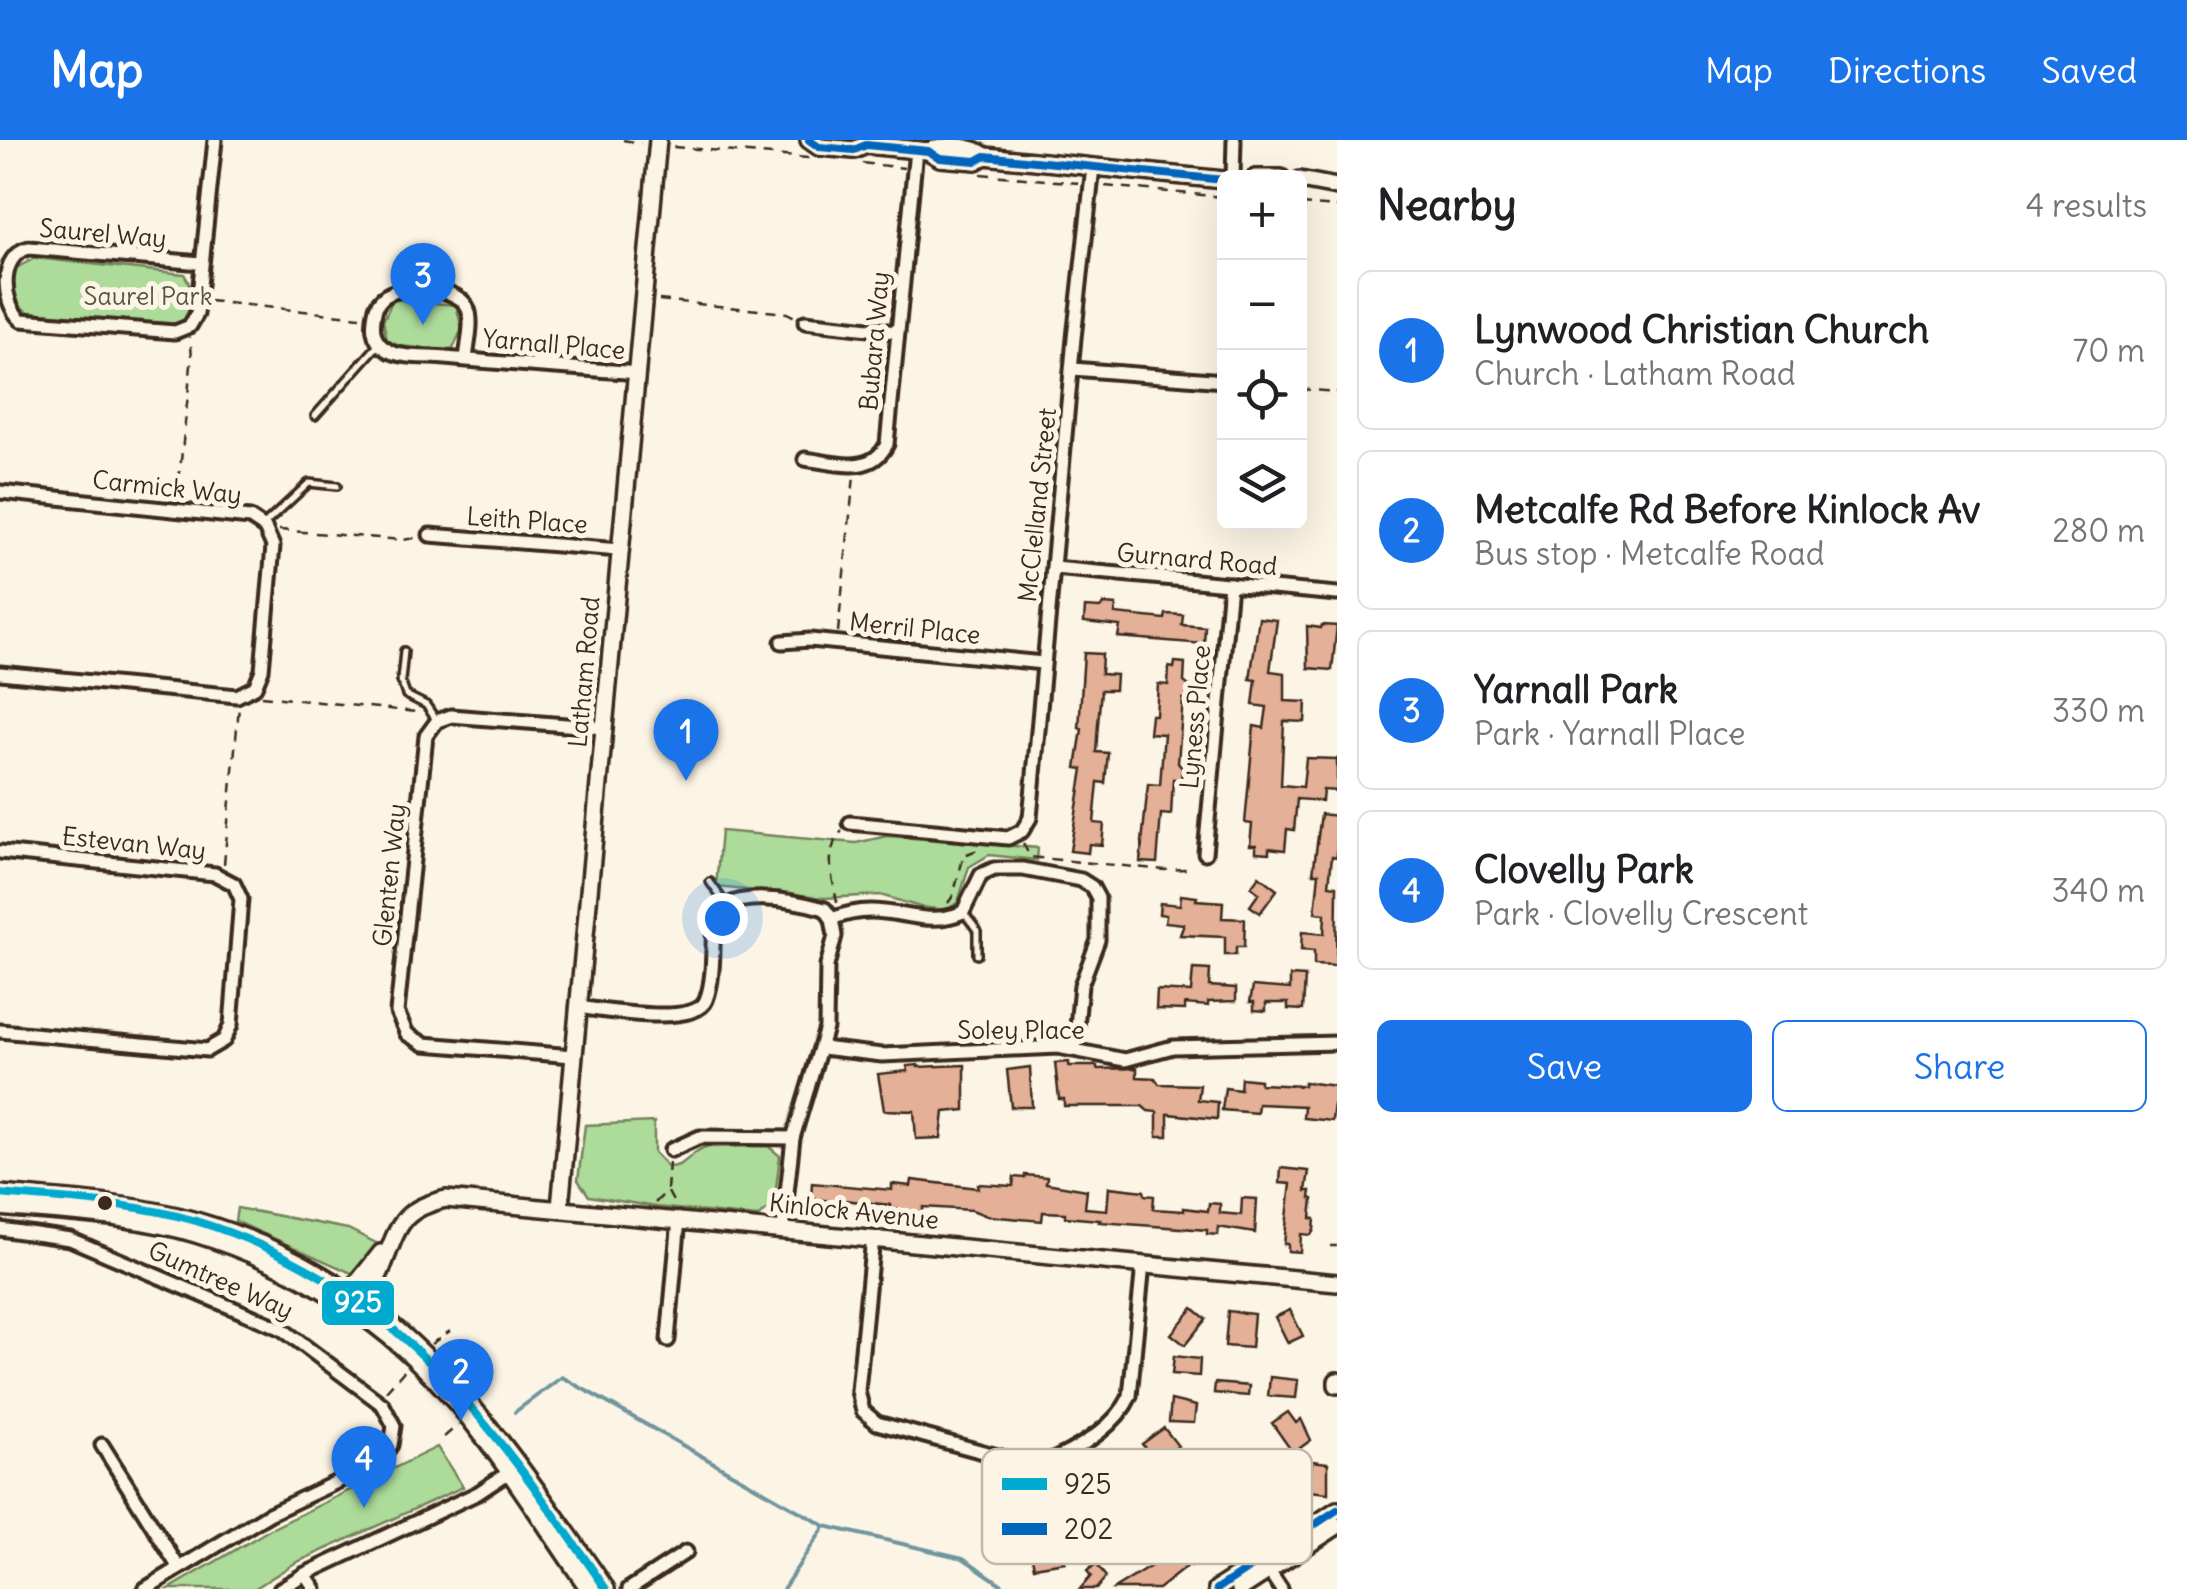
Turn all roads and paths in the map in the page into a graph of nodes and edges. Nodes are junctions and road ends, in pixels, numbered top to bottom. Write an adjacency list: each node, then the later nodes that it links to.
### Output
1 (215, 140): 22 (street, Saurel Way)
2 (623, 140): 6 (path)
3 (809, 140): 5 (street)
4 (1234, 140): 11 (street)
5 (862, 142): 7 (street)
6 (658, 144): 8 (path); 24 (street, Latham Road)
7 (922, 150): 10 (street); 12 (street, Bubara Way)
8 (822, 160)
9 (856, 163): 12 (path)
10 (1093, 167): 14 (street); 32 (street, McClelland Street)
11 (1233, 170)
12 (914, 171): 29 (street, Bubara Way)
13 (972, 174): 15 (path)
14 (1217, 179)
15 (1081, 184)
16 (1307, 184): 18 (street)
17 (1101, 185): 19 (path)
18 (1337, 187)
19 (1217, 196)
20 (1307, 205): 21 (path)
21 (1337, 208)
22 (201, 264): 23 (street, Saurel Way); 25 (street, Saurel Way)
23 (2, 273): 28 (street, Saurel Way)
24 (644, 299): 27 (path); 33 (street, Latham Road)
25 (198, 300): 26 (path); 28 (street, Saurel Way)
26 (375, 319): 30 (street); 31 (street, Yarnall Place)
27 (805, 322): 29 (street)
28 (185, 328): 42 (path)
29 (896, 332): 39 (street, Bubara Way)
30 (379, 344): 31 (street, Yarnall Place); 37 (lane)
31 (466, 360): 33 (street, Yarnall Place)
32 (1073, 369): 34 (street); 46 (street, McClelland Street)
33 (638, 373): 45 (street, Latham Road)
34 (1217, 380)
35 (1307, 390): 36 (path)
36 (1337, 392)
37 (315, 416)
38 (805, 460): 39 (street)
39 (856, 466): 50 (path)
40 (337, 486): 43 (lane)
41 (0, 492): 42 (street, Carmick Way)
42 (176, 510): 43 (street, Carmick Way)
43 (266, 530): 44 (path); 54 (street)
44 (430, 535): 45 (street, Leith Place)
45 (620, 550): 57 (street, Latham Road)
46 (1054, 568): 47 (street, Gurnard Road); 52 (street, McClelland Street)
47 (1230, 584): 48 (street, Gurnard Road); 61 (street, Lyness Place)
48 (1337, 594)
49 (782, 642): 50 (street, Merril Place)
50 (836, 643): 52 (street, Merril Place)
51 (404, 651): 56 (lane)
52 (1043, 663): 59 (street, McClelland Street)
53 (0, 672): 55 (street)
54 (255, 687): 55 (street); 56 (path)
55 (238, 696): 63 (path)
56 (436, 722): 57 (street); 75 (street, Glenten Way)
57 (604, 728): 70 (street, Latham Road)
58 (850, 823): 59 (street); 66 (path)
59 (1013, 836): 62 (path)
60 (0, 852): 63 (street, Estevan Way)
61 (1205, 853)
62 (1186, 868)
63 (223, 876): 71 (street, Estevan Way)
64 (710, 882): 65 (lane)
65 (725, 903): 68 (street); 70 (street)
66 (837, 903)
67 (963, 912): 68 (street); 69 (lane); 74 (street)
68 (832, 919): 73 (street)
69 (977, 955)
70 (578, 1007): 75 (street, Latham Road)
71 (0, 1031)
72 (1337, 1043): 74 (street, Soley Place)
73 (822, 1048): 74 (street, Soley Place); 76 (street)
74 (1075, 1048)
75 (573, 1056): 80 (street, Latham Road)
76 (793, 1138): 77 (street); 84 (street)
77 (671, 1150): 81 (path)
78 (0, 1194): 90 (street)
79 (0, 1207): 90 (street)
80 (560, 1208): 81 (street, Kinlock Avenue); 90 (street, Kinlock Avenue)
81 (632, 1215): 82 (street, Kinlock Avenue)
82 (678, 1220): 84 (street, Kinlock Avenue); 91 (street)
83 (0, 1229): 104 (street, Gumtree Way)
84 (784, 1230): 85 (street, Kinlock Avenue)
85 (873, 1238): 88 (street, Kinlock Avenue); 96 (street)
86 (1330, 1246): 87 (path)
87 (1337, 1246)
88 (1143, 1264): 89 (street, Kinlock Avenue); 95 (street)
89 (1337, 1283)
90 (353, 1302): 97 (street)
91 (668, 1340)
92 (461, 1423): 93 (path)
93 (444, 1436)
94 (102, 1445): 104 (street)
95 (1073, 1449)
96 (982, 1452)
97 (513, 1470): 105 (street); 109 (street); 110 (street)
98 (1337, 1510): 100 (street)
99 (1337, 1526): 101 (street)
100 (1312, 1529)
101 (1312, 1540)
102 (686, 1552): 111 (street)
103 (1265, 1565): 112 (street); 113 (street); 114 (street)
104 (179, 1568): 106 (street)
105 (305, 1574): 107 (street); 108 (street)
106 (145, 1589)
107 (280, 1589)
108 (316, 1589)
109 (589, 1589)
110 (606, 1589)
111 (629, 1589)
112 (1217, 1589)
113 (1240, 1589)
114 (1281, 1589)

